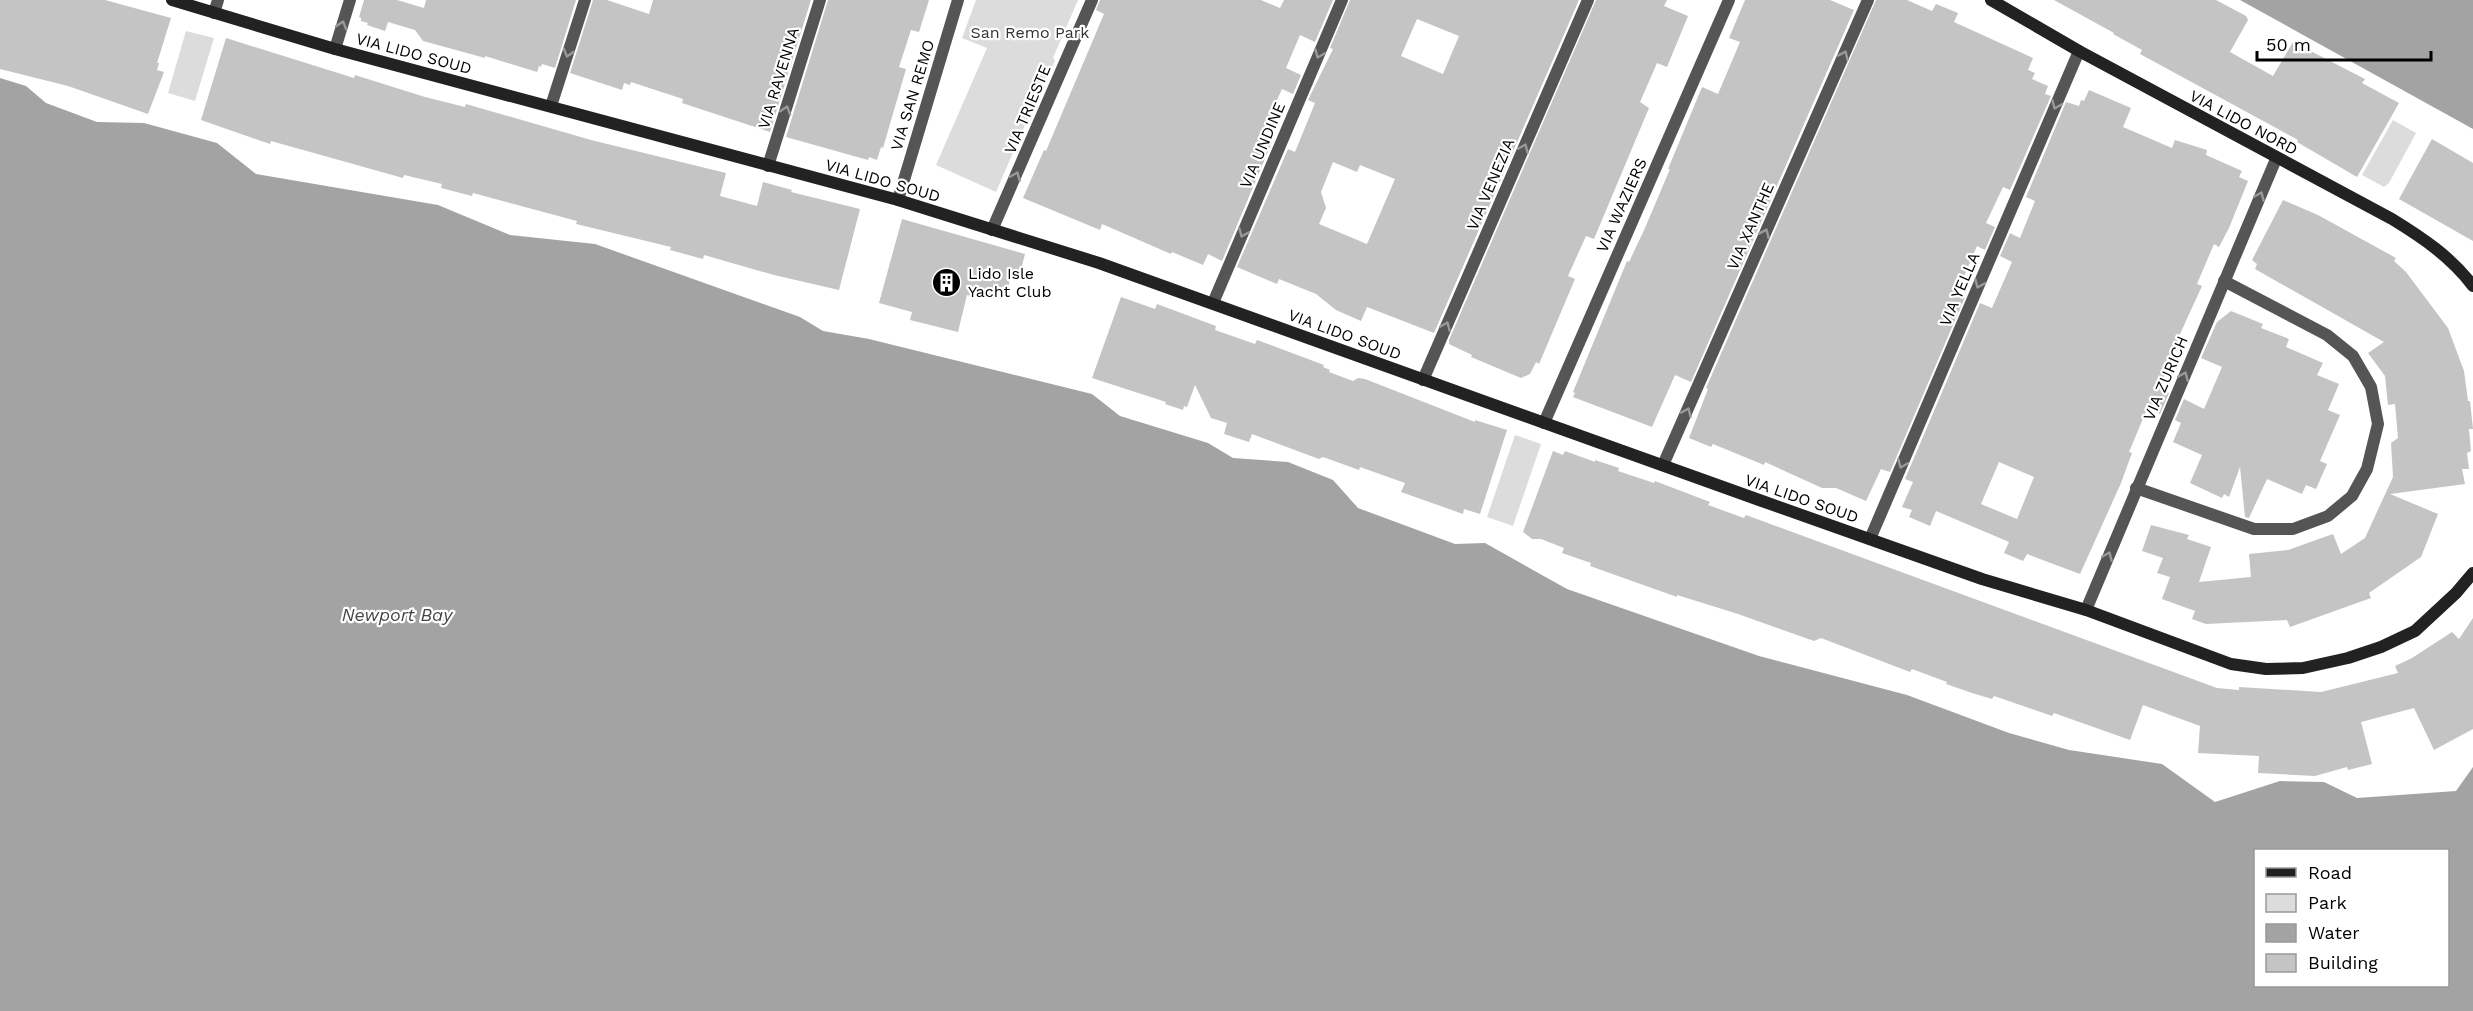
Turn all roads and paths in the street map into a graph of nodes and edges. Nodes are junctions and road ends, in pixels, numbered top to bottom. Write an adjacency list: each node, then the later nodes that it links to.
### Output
1 (172, 0): 13 (street, VIA LIDO SOUD)
2 (218, 0): 13 (street)
3 (350, 0): 14 (street, one-way to 3)
4 (585, 0): 16 (street, one-way to 16)
5 (820, 0): 18 (street, VIA RAVENNA, one-way to 5)
6 (958, 0): 19 (street, VIA SAN REMO)
7 (1092, 0): 20 (street, VIA TRIESTE, one-way to 7)
8 (1342, 0): 23 (street, VIA UNDINE, one-way to 23)
9 (1588, 0): 24 (street, VIA VENEZIA, one-way to 9)
10 (1729, 0): 25 (street, VIA WAZIERS)
11 (1868, 0): 26 (street, VIA XANTHE, one-way to 11)
12 (1990, 0): 15 (street, VIA LIDO NORD)
13 (214, 13): 14 (street, VIA LIDO SOUD)
14 (335, 49): 16 (street, VIA LIDO SOUD)
15 (2079, 51): 17 (street, VIA LIDO NORD); 28 (street, VIA YELLA, one-way to 28)
16 (551, 106): 18 (street, VIA LIDO SOUD)
17 (2276, 159): 21 (street, VIA ZURICH, one-way to 17); 22 (street, VIA LIDO NORD)
18 (768, 166): 19 (street, VIA LIDO SOUD)
19 (898, 200): 20 (street, VIA LIDO SOUD)
20 (992, 230): 23 (street, VIA LIDO SOUD)
21 (2224, 281): 27 (street, VIA ZURICH, one-way to 21); 27 (street)
22 (2473, 286)
23 (1213, 303): 24 (street, VIA LIDO SOUD)
24 (1423, 380): 25 (street, VIA LIDO SOUD)
25 (1544, 423): 26 (street, VIA LIDO SOUD)
26 (1663, 465): 28 (street, VIA LIDO SOUD)
27 (2136, 488): 30 (street, VIA ZURICH, one-way to 27)
28 (1870, 539): 30 (street, VIA LIDO SOUD)
29 (2473, 573): 30 (street, VIA LIDO SOUD)
30 (2086, 610)

